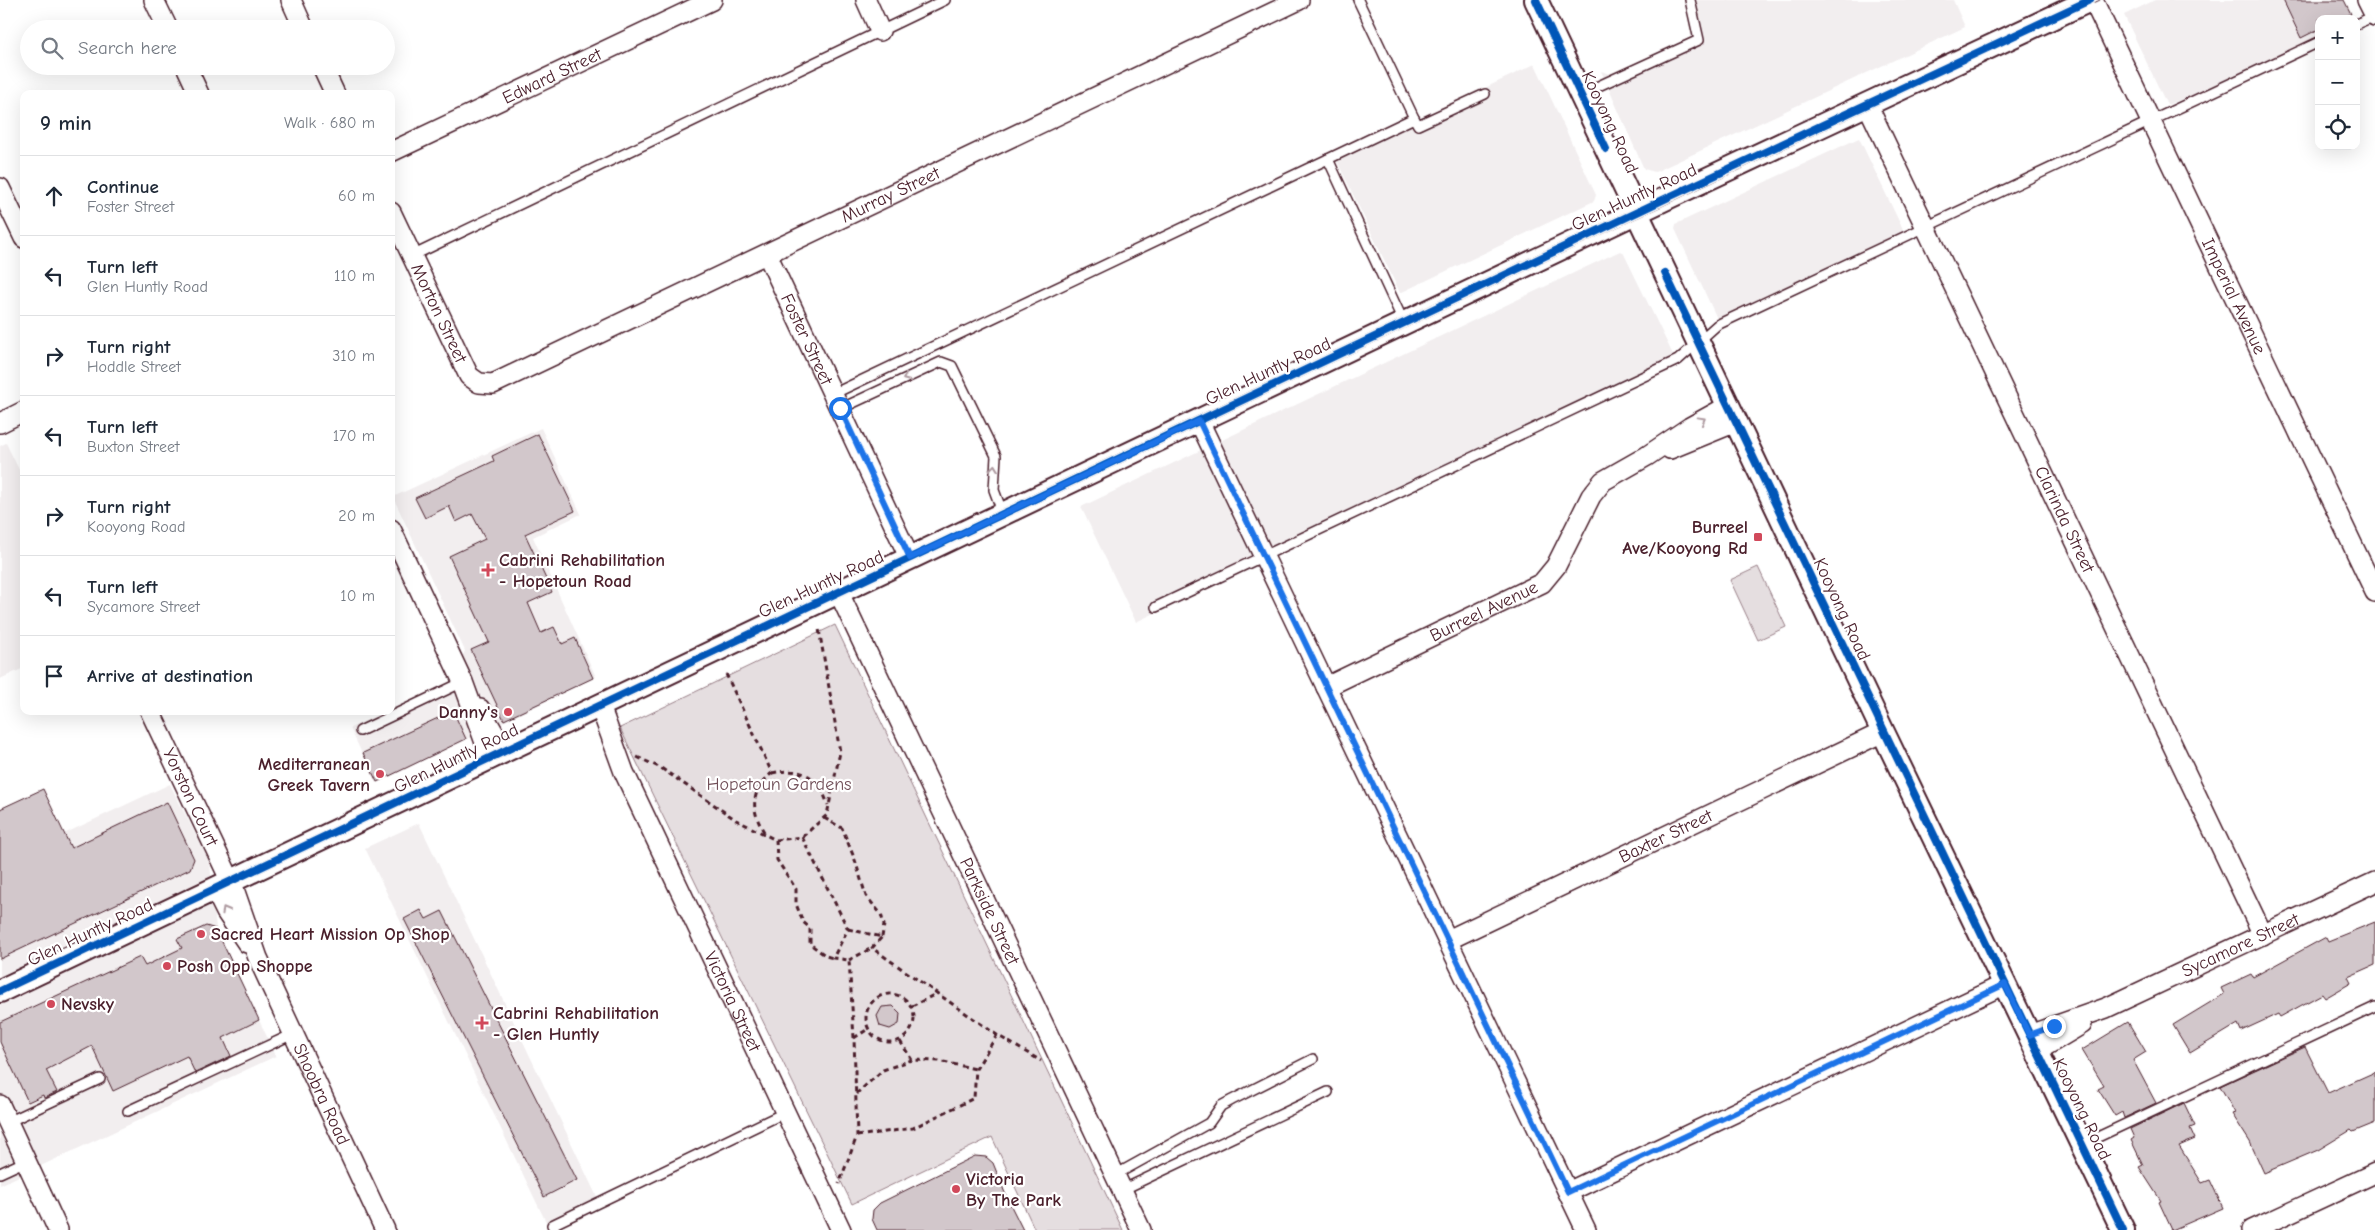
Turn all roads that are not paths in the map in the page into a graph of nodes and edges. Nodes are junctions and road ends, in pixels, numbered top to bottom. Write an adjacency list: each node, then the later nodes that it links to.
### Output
1 (154, 0): 13 (street)
2 (291, 0): 14 (street)
3 (712, 0): 27 (street, Edward Street)
4 (866, 0): 16 (street)
5 (945, 0): 16 (lane)
6 (1299, 0): 34 (street, Murray Street)
7 (1358, 0): 25 (lane)
8 (1536, 0): 23 (street, Kooyong Road)
9 (1690, 0): 23 (lane)
10 (2091, 0): 24 (street, Glen Huntly Road); 26 (street, Imperial Avenue)
11 (2367, 0): 12 (street)
12 (2375, 16): 15 (lane)
13 (164, 20)
14 (300, 20)
15 (2360, 22)
16 (880, 31): 35 (lane)
17 (2315, 44): 26 (lane)
18 (190, 75): 20 (street)
19 (326, 75): 21 (street)
20 (197, 90)
21 (333, 90)
22 (1485, 94): 25 (lane)
23 (1580, 94): 30 (street, Kooyong Road)
24 (1867, 104): 30 (street, Glen Huntly Road); 31 (street, Clarinda Street)
25 (1414, 118): 28 (lane)
26 (2151, 121): 31 (lane); 49 (street, Imperial Avenue)
27 (395, 150)
28 (1328, 159): 36 (lane); 39 (lane)
29 (0, 188): 32 (street)
30 (1636, 213): 36 (street, Glen Huntly Road); 37 (street, Kooyong Road)
31 (1926, 227): 37 (lane); 62 (street, Clarinda Street)
32 (20, 230)
33 (396, 235): 35 (street, Morton Street)
34 (767, 254): 38 (street, Murray Street); 39 (street, Foster Street)
35 (412, 256): 38 (street, Morton Street)
36 (1404, 323): 42 (street, Glen Huntly Road)
37 (1698, 342): 41 (street, Kooyong Road); 46 (lane)
38 (479, 383)
39 (837, 401): 44 (lane, one-way to 39); 47 (street, Foster Street)
40 (20, 413): 43 (street)
41 (1732, 414): 52 (street, Burreel Avenue); 58 (street, Kooyong Road)
42 (1199, 421): 44 (street, Glen Huntly Road); 46 (street)
43 (0, 423)
44 (1003, 515): 47 (street, Glen Huntly Road)
45 (395, 538): 51 (street)
46 (1264, 556): 50 (lane); 52 (street)
47 (910, 558): 48 (street, Glen Huntly Road)
48 (839, 592): 53 (street, Glen Huntly Road); 79 (street, Parkside Street)
49 (2375, 592)
50 (1156, 607)
51 (463, 682): 54 (lane); 59 (street)
52 (1326, 686): 63 (street)
53 (593, 709): 59 (street, Glen Huntly Road); 73 (street, Victoria Street)
54 (395, 714)
55 (152, 715): 61 (street, Yorston Court)
56 (392, 715): 57 (lane)
57 (360, 730)
58 (1883, 732): 63 (street, Baxter Street); 64 (street, Kooyong Road)
59 (498, 755): 61 (street, Glen Huntly Road)
60 (2375, 882): 62 (street, Sycamore Street)
61 (223, 886): 65 (street, Glen Huntly Road); 67 (street, Shoobra Road)
62 (2263, 935): 68 (street, Sycamore Street)
63 (1448, 940): 80 (street)
64 (2005, 984): 68 (street, Kooyong Road); 80 (street)
65 (0, 991)
66 (2375, 1007): 75 (lane)
67 (293, 1034): 72 (lane); 82 (street, Shoobra Road)
68 (2033, 1043): 75 (street, Kooyong Road)
69 (1313, 1059): 79 (lane)
70 (100, 1079): 74 (lane)
71 (1328, 1092): 79 (lane)
72 (128, 1111)
73 (786, 1112): 83 (lane); 84 (street, Victoria Street)
74 (4, 1113): 76 (street)
75 (2082, 1144): 87 (street, Kooyong Road)
76 (26, 1161): 77 (lane); 81 (street)
77 (0, 1173)
78 (2375, 1173): 88 (street)
79 (1119, 1183): 85 (street, Parkside Street)
80 (1568, 1192): 86 (street)
81 (58, 1230)
82 (385, 1230)
83 (555, 1230)
84 (841, 1230)
85 (1141, 1230)
86 (1586, 1230)
87 (2122, 1230)
88 (2252, 1230)

